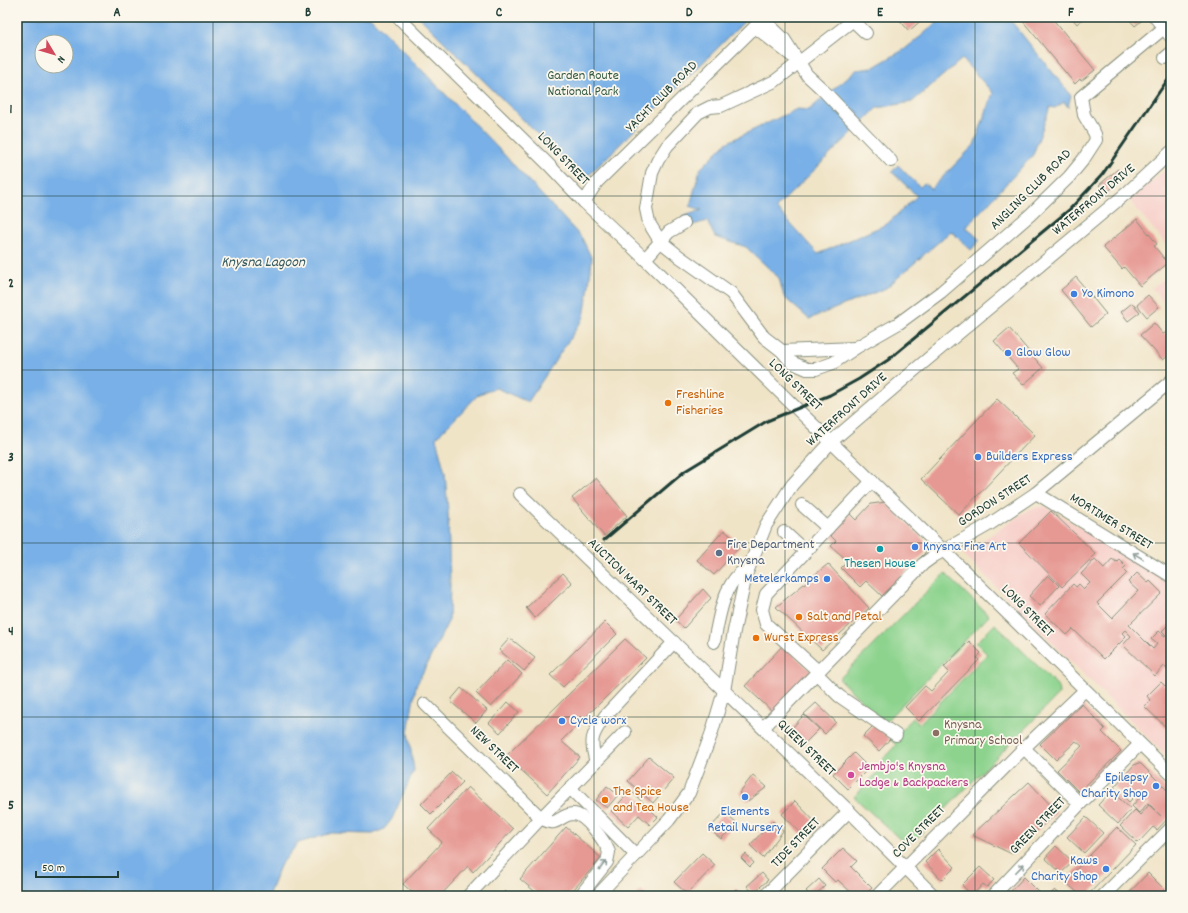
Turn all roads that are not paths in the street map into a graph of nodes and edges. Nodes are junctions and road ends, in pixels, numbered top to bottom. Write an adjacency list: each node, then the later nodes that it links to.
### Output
1 (398, 17): 10 (street, LONG STREET)
2 (1155, 17): 5 (street)
3 (851, 19): 6 (street, ANGLING CLUB ROAD); 7 (street, ANGLING CLUB ROAD)
4 (761, 21): 7 (street); 10 (street, YACHT CLUB ROAD)
5 (1169, 29): 14 (street, ANGLING CLUB ROAD)
6 (866, 34)
7 (799, 61): 9 (street); 12 (street, ANGLING CLUB ROAD)
8 (1171, 152): 17 (street, WATERFRONT DRIVE)
9 (891, 161)
10 (584, 202): 13 (street, LONG STREET)
11 (684, 223): 12 (street)
12 (660, 241): 13 (street); 15 (street, ANGLING CLUB ROAD)
13 (645, 259): 17 (street, LONG STREET)
14 (857, 348): 15 (street, ANGLING CLUB ROAD); 15 (street, ANGLING CLUB ROAD)
15 (782, 351)
16 (1171, 381): 20 (street, GORDON STREET)
17 (832, 441): 18 (street, LONG STREET); 26 (street, WATERFRONT DRIVE)
18 (872, 481): 22 (street); 24 (street, LONG STREET)
19 (520, 494): 28 (street, AUCTION MART STREET)
20 (1036, 494): 24 (street, GORDON STREET); 27 (street, MORTIMER STREET, one-way to 20)
21 (802, 505): 22 (street)
22 (828, 528): 25 (street)
23 (784, 532): 25 (street)
24 (944, 551): 30 (street, GORDON STREET); 31 (street, LONG STREET)
25 (806, 552): 30 (street)
26 (746, 575): 29 (street); 32 (street, WATERFRONT DRIVE)
27 (1171, 576)
28 (674, 642): 32 (street, AUCTION MART STREET); 41 (street)
29 (714, 642)
30 (817, 672): 33 (street); 35 (street, GORDON STREET)
31 (1085, 690): 39 (street, LONG STREET); 40 (street, COVE STREET)
32 (724, 691): 35 (street, QUEEN STREET); 48 (street, WATERFRONT DRIVE)
33 (839, 696): 36 (street); 38 (street)
34 (425, 704): 46 (street, NEW STREET)
35 (763, 728): 45 (street, QUEEN STREET)
36 (870, 728)
37 (625, 732): 41 (street)
38 (896, 736)
39 (1140, 744): 42 (street, LONG STREET); 44 (street, GREEN STREET)
40 (1024, 748): 44 (street); 49 (street, COVE STREET)
41 (596, 762): 43 (street)
42 (1171, 774)
43 (570, 788): 46 (street); 48 (street)
44 (1080, 804): 56 (street, GREEN STREET, one-way to 44)
45 (849, 811): 49 (street, QUEEN STREET); 53 (street, TIDE STREET)
46 (541, 818): 50 (street); 51 (street, one-way to 46)
47 (1171, 828): 57 (street)
48 (636, 856): 52 (street, WATERFRONT DRIVE)
49 (906, 867): 54 (street, COVE STREET); 55 (street, QUEEN STREET)
50 (468, 896)
51 (580, 896)
52 (596, 896)
53 (765, 896)
54 (877, 896)
55 (934, 896)
56 (993, 896)
57 (1103, 896)

